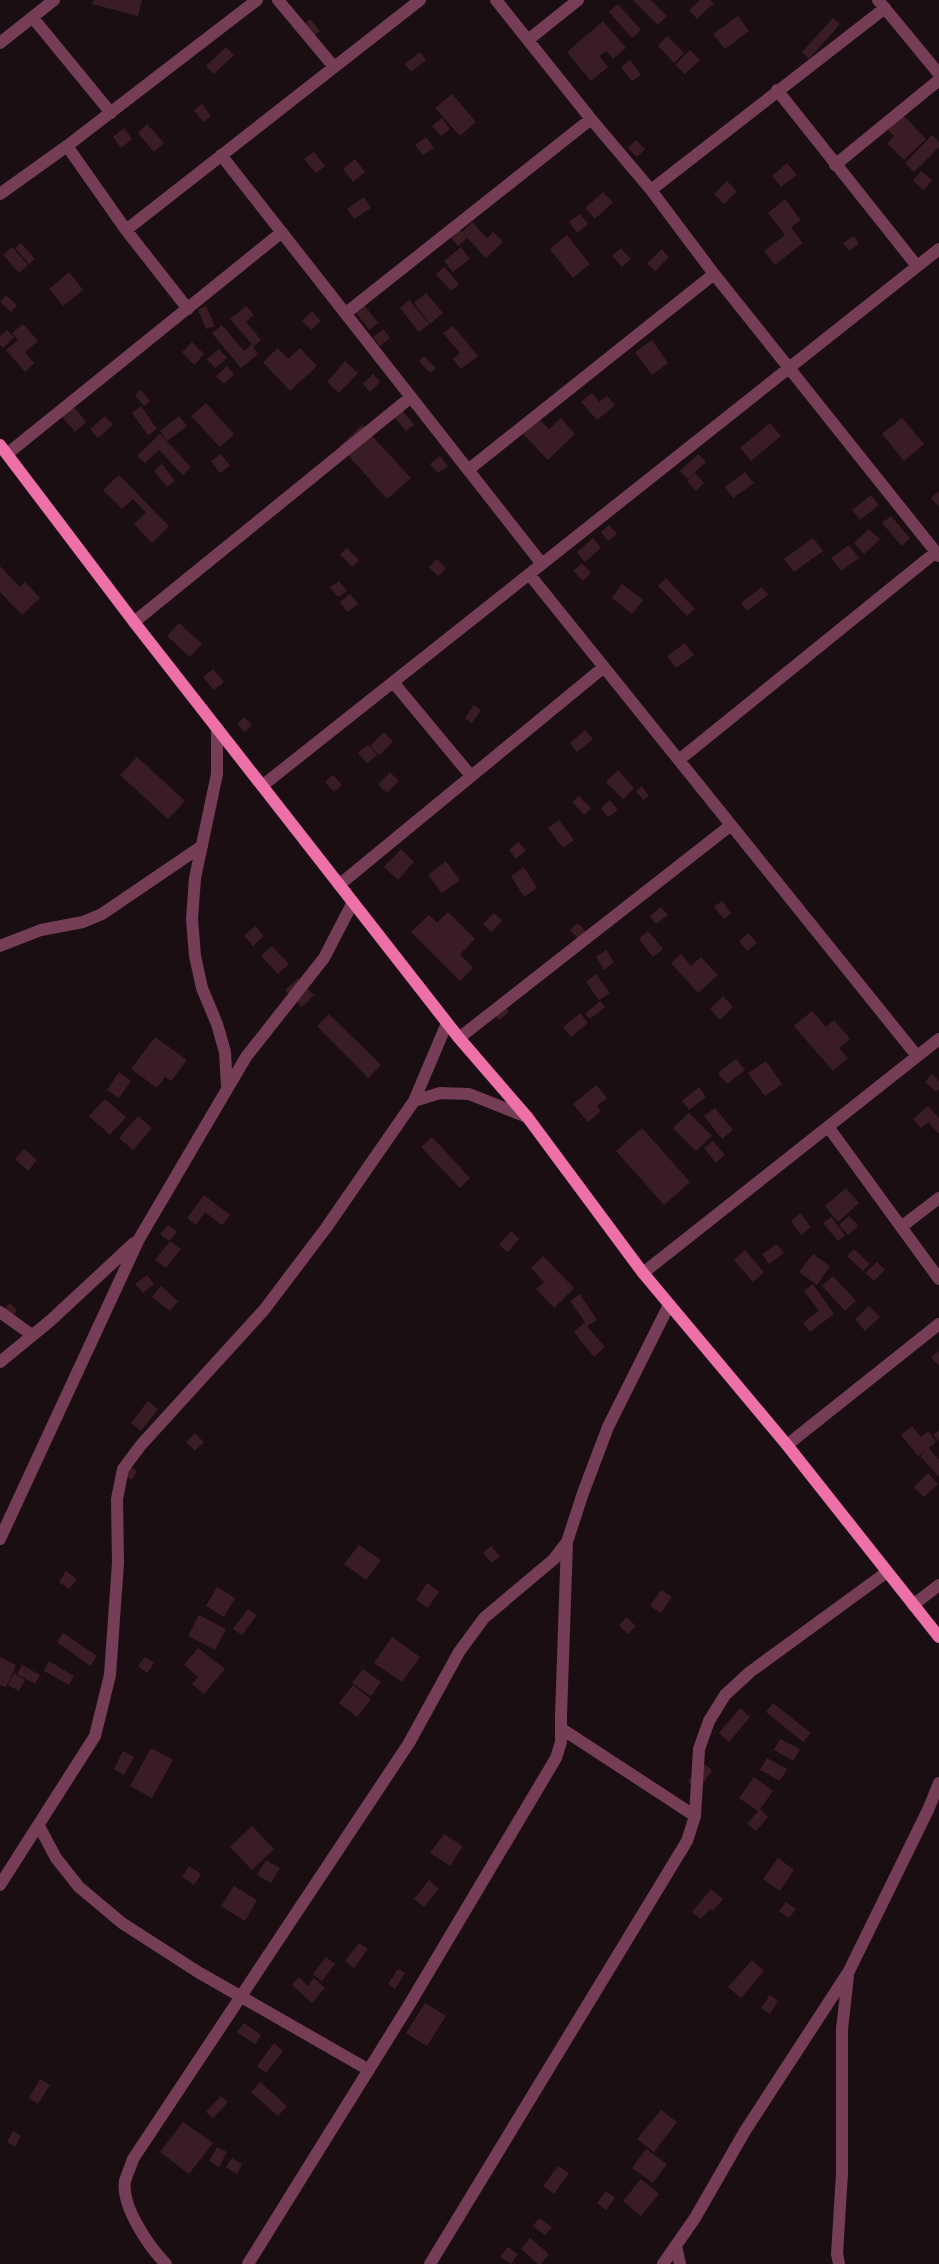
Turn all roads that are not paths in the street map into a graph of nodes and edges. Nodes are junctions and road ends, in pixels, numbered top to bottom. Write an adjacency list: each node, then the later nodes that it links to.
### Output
1 (54, 0): 8 (street)
2 (278, 0): 11 (street)
3 (420, 0): 11 (street)
4 (496, 0): 9 (street)
5 (578, 0): 9 (street)
6 (248, 2): 15 (street)
7 (882, 4): 12 (street); 14 (street)
8 (33, 18): 10 (street); 15 (street)
9 (528, 40): 16 (street)
10 (0, 43)
11 (334, 67): 18 (street)
12 (939, 74)
13 (939, 80): 19 (street)
14 (777, 90): 19 (street); 20 (street)
15 (111, 112): 17 (street)
16 (591, 119): 20 (street); 28 (street)
17 (67, 146): 21 (street); 22 (street)
18 (221, 155): 22 (street); 23 (street)
19 (835, 165): 25 (street)
20 (651, 190): 26 (street)
21 (0, 194)
22 (126, 230): 27 (street)
23 (282, 232): 27 (street); 28 (street)
24 (939, 249): 25 (street)
25 (917, 266): 29 (street)
26 (714, 274): 29 (street); 32 (street)
27 (188, 309): 31 (street)
28 (346, 313): 30 (street)
29 (789, 368): 33 (street); 34 (street)
30 (411, 396): 32 (street); 36 (street)
31 (4, 450): 36 (street)
32 (468, 470): 34 (street)
33 (937, 554): 40 (street)
34 (542, 564): 35 (street)
35 (529, 574): 37 (street); 38 (street)
36 (134, 622): 39 (street)
37 (604, 666): 40 (street); 41 (street)
38 (393, 682): 41 (street); 42 (street)
39 (217, 728): 42 (street); 44 (street)
40 (679, 760): 43 (street)
41 (471, 776): 45 (street)
42 (262, 786): 45 (street)
43 (731, 825): 49 (street); 51 (street)
44 (202, 846): 47 (street); 52 (street)
45 (339, 885): 46 (street)
46 (352, 902): 48 (street); 52 (street)
47 (0, 946)
48 (447, 1023): 49 (street); 53 (street)
49 (459, 1038): 54 (street)
50 (939, 1039): 51 (street)
51 (917, 1056): 55 (street)
52 (227, 1088): 58 (street)
53 (414, 1101): 54 (street); 76 (street)
54 (528, 1118): 59 (street)
55 (829, 1128): 57 (street); 59 (street)
56 (939, 1198): 57 (street)
57 (901, 1227): 60 (street)
58 (139, 1239): 64 (street); 67 (street)
59 (643, 1273): 61 (street)
60 (939, 1279)
61 (669, 1305): 66 (street); 68 (street)
62 (0, 1312): 64 (street)
63 (939, 1324): 66 (street)
64 (32, 1335): 65 (street)
65 (0, 1362)
66 (787, 1445): 69 (street)
67 (0, 1539)
68 (567, 1542): 73 (street); 79 (street)
69 (887, 1572): 71 (street); 75 (street)
70 (939, 1585): 71 (street)
71 (913, 1605): 72 (street)
72 (939, 1637)
73 (562, 1729): 75 (street); 80 (street)
74 (939, 1784): 78 (street)
75 (695, 1816): 84 (street)
76 (39, 1826): 77 (street); 79 (street)
77 (0, 1885)
78 (849, 1971): 81 (street); 87 (street)
79 (241, 1996): 80 (street); 82 (street)
80 (369, 2070): 83 (street)
81 (676, 2246): 85 (street); 86 (street)
82 (166, 2264)
83 (248, 2264)
84 (430, 2264)
85 (663, 2264)
86 (680, 2264)
87 (839, 2264)

